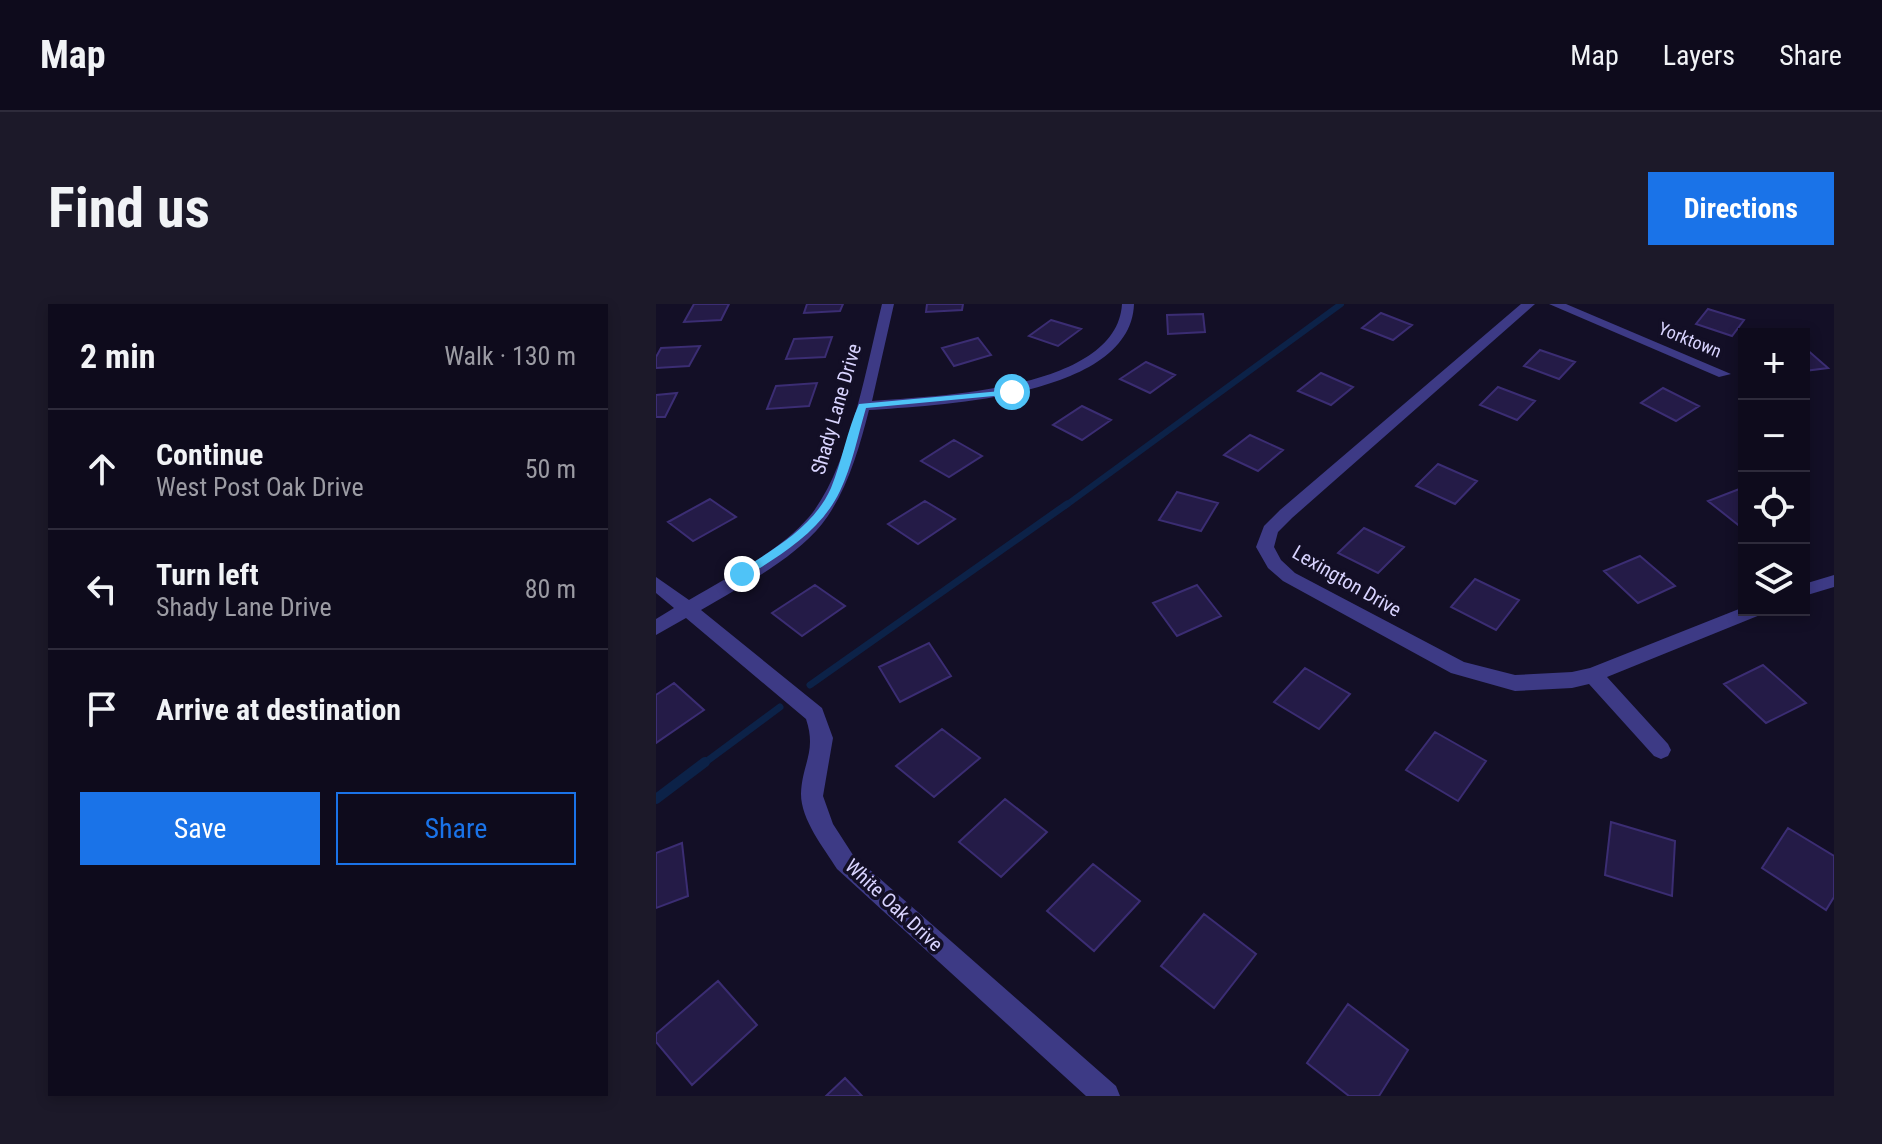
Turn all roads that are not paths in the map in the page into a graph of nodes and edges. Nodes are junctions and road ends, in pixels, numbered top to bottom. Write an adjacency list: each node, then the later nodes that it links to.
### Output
1 (888, 304): 6 (street, Shady Lane Drive)
2 (1128, 304): 6 (street)
3 (1529, 304): 13 (street, Lexington Drive)
4 (1555, 304): 5 (street, Yorktown)
5 (1724, 374)
6 (862, 406): 10 (street, Shady Lane Drive)
7 (1834, 581): 9 (street)
8 (656, 583): 10 (street, White Oak Drive)
9 (1810, 588)
10 (688, 608): 12 (street, Shady Lane Drive); 15 (street, White Oak Drive)
11 (1739, 616): 13 (street, Lexington Drive)
12 (656, 628)
13 (1593, 675): 14 (street)
14 (1661, 750)
15 (1106, 1096)

